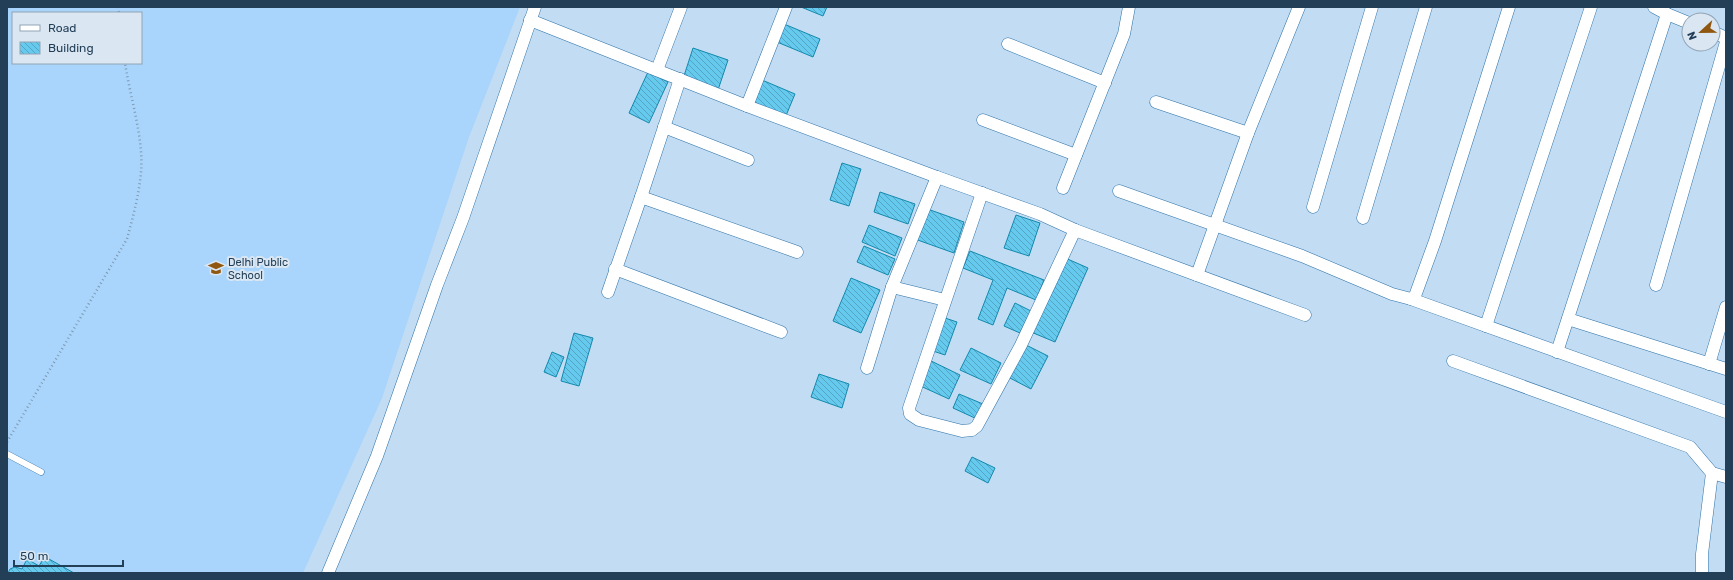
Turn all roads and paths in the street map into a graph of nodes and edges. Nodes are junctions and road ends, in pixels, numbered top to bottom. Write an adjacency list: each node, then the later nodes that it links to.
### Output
1 (535, 7): 12 (street)
2 (681, 7): 17 (street)
3 (786, 7): 21 (street)
4 (1129, 7): 19 (street)
5 (1298, 7): 24 (street)
6 (1372, 7): 32 (street)
7 (1426, 7): 33 (street)
8 (1509, 7): 42 (street)
9 (1591, 7): 47 (street)
10 (1654, 7): 11 (street)
11 (1667, 14): 13 (street); 46 (street)
12 (530, 20): 17 (street); 61 (street)
13 (1681, 20)
14 (1726, 42): 39 (street)
15 (1008, 44): 19 (street)
16 (125, 64): 55 (path)
17 (656, 70): 18 (street)
18 (680, 79): 21 (street); 23 (street)
19 (1105, 83): 25 (street)
20 (1156, 102): 24 (street)
21 (747, 106): 27 (street)
22 (983, 120): 25 (street)
23 (664, 127): 26 (street); 31 (street)
24 (1248, 133): 34 (street)
25 (1076, 156): 28 (street)
26 (748, 160)
27 (937, 177): 30 (street); 40 (street)
28 (1063, 188)
29 (1119, 191): 34 (street)
30 (982, 194): 35 (street); 43 (street)
31 (641, 197): 36 (street); 37 (street)
32 (1313, 207)
33 (1363, 218)
34 (1214, 226): 38 (street); 42 (street)
35 (1075, 230): 38 (street); 43 (street)
36 (797, 252)
37 (615, 269): 41 (street); 48 (street)
38 (1197, 275): 45 (street)
39 (1656, 285)
40 (892, 287): 43 (street); 52 (street)
41 (608, 292)
42 (1411, 299): 47 (street)
43 (945, 300)
44 (1726, 307): 51 (street)
45 (1305, 315)
46 (1568, 319): 49 (street); 51 (street)
47 (1486, 326): 49 (street)
48 (780, 332)
49 (1557, 352): 54 (street)
50 (1454, 361): 58 (street)
51 (1709, 364): 53 (street)
52 (867, 368)
53 (1726, 369)
54 (1726, 412)
55 (7, 442)
56 (7, 454): 57 (lane)
57 (41, 472)
58 (1712, 473): 59 (street); 60 (street)
59 (1726, 477)
60 (1704, 572)
61 (328, 573)

